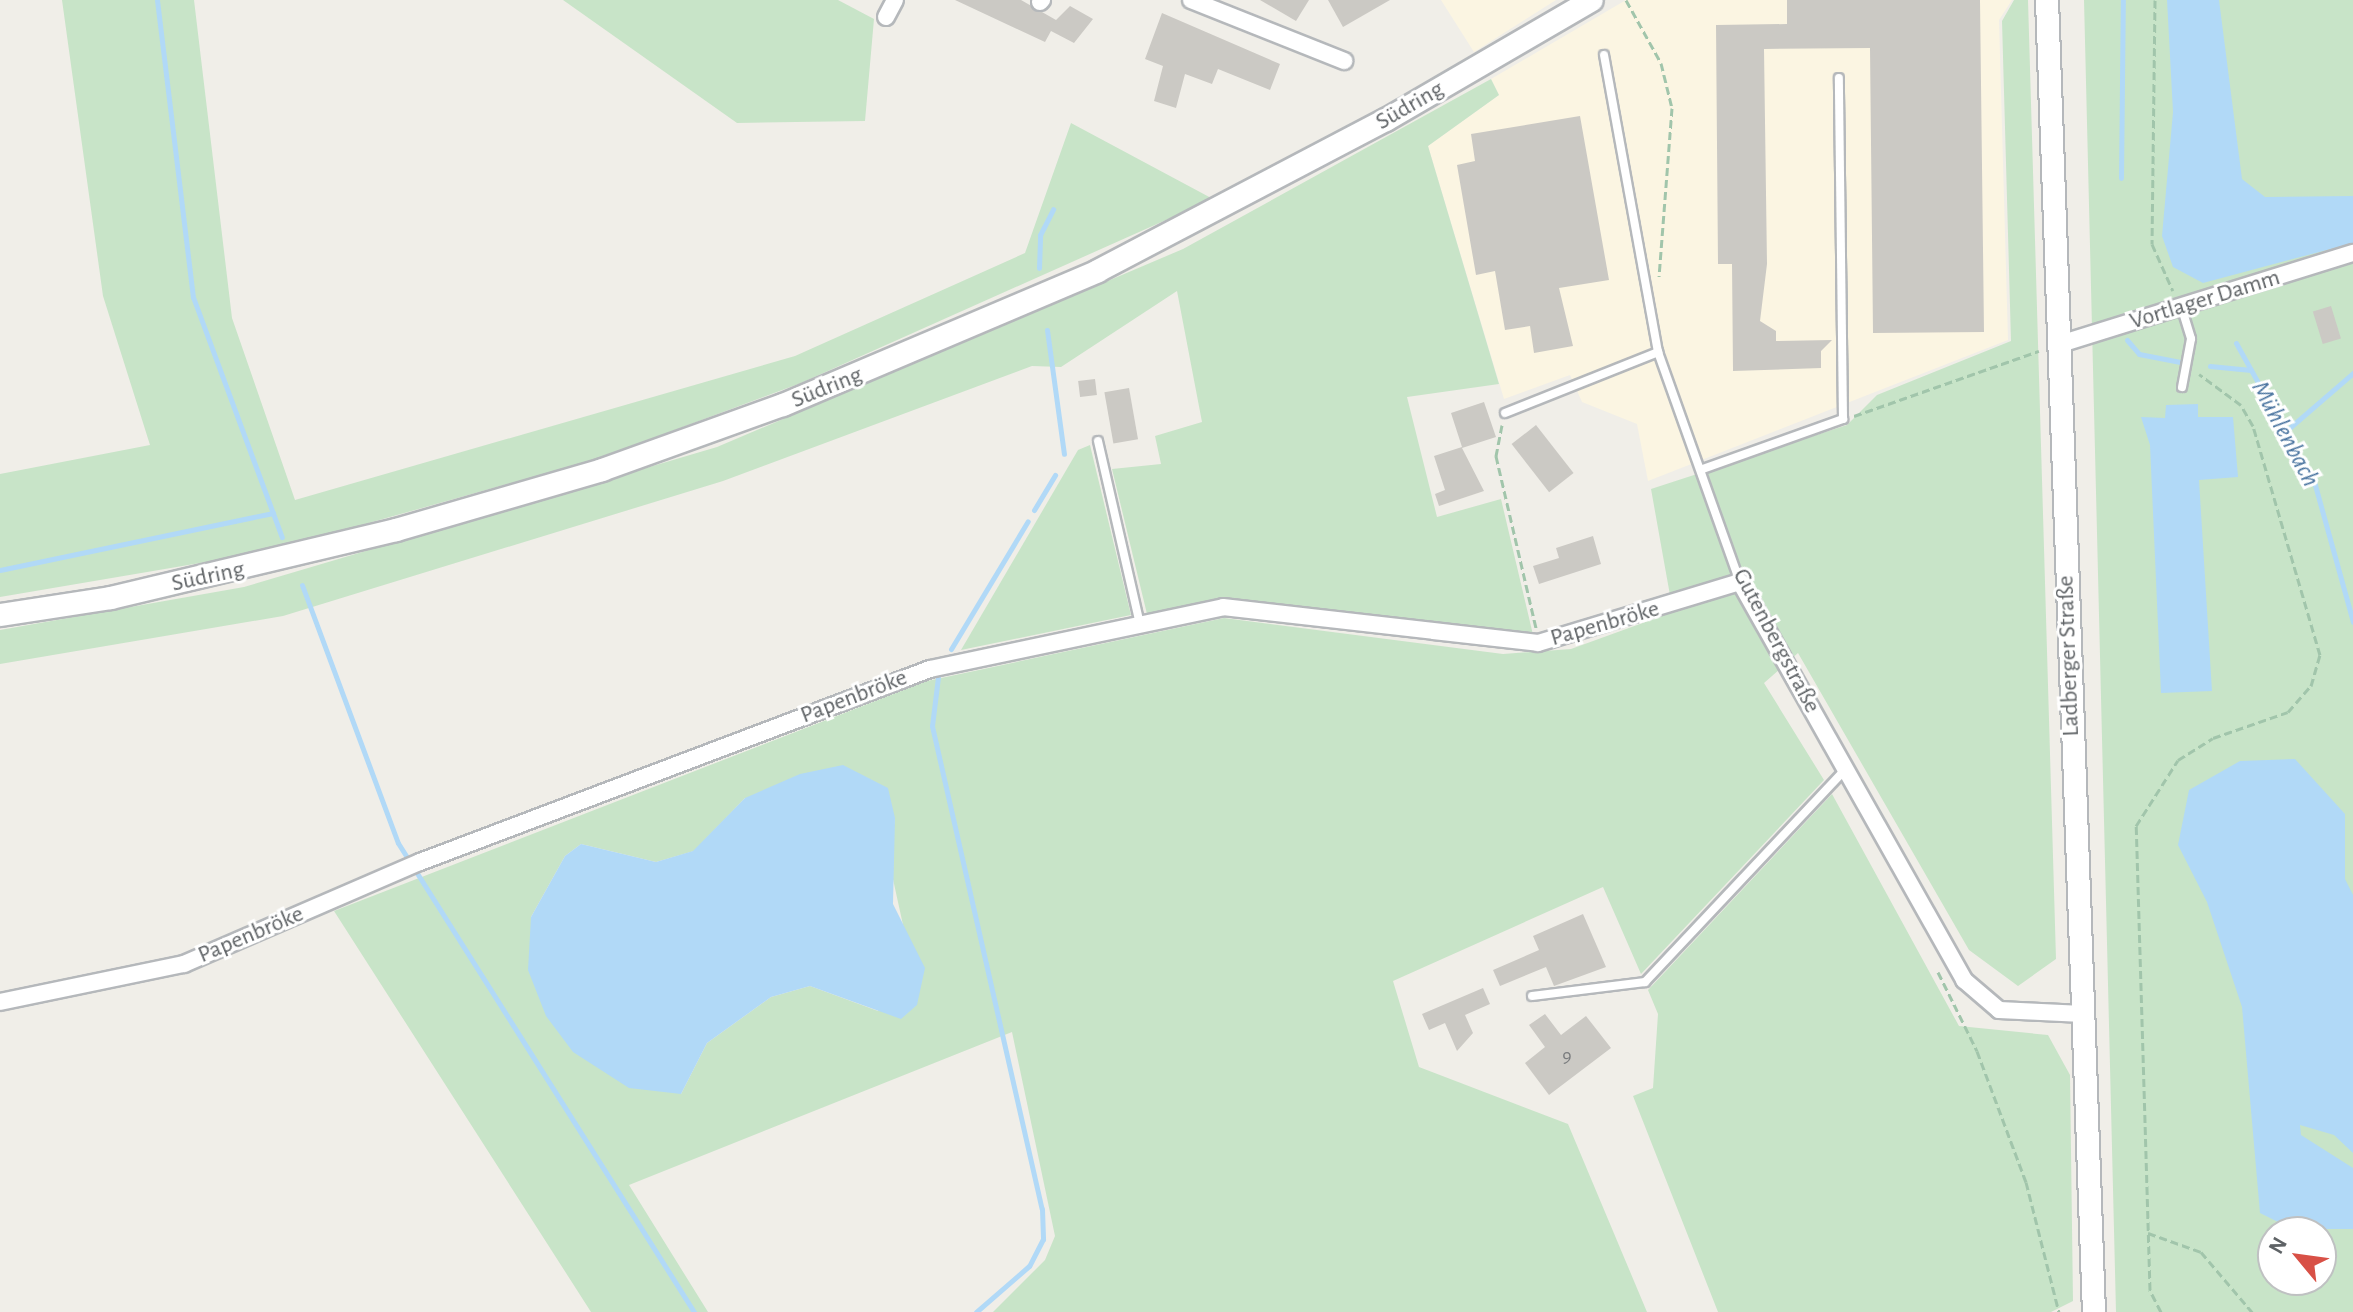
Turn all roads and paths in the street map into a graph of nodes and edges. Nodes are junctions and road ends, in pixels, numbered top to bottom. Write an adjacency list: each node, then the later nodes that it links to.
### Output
1 (895, 0): 7 (street)
2 (1191, 0): 9 (street)
3 (1592, 0): 23 (main road, Südring)
4 (1626, 0): 12 (path)
5 (2047, 0): 15 (main road, Ladberger Straße)
6 (2155, 0): 13 (path)
7 (886, 17)
8 (1604, 55): 16 (lane, Gutenbergstraße)
9 (1344, 61)
10 (1839, 78): 19 (lane)
11 (2353, 253): 13 (street, Vortlager Damm)
12 (1659, 284)
13 (2182, 309): 14 (lane); 15 (street, Vortlager Damm)
14 (2191, 339): 17 (lane); 31 (path)
15 (2057, 345): 19 (path); 30 (main road, Ladberger Straße)
16 (1658, 352): 18 (lane); 21 (lane, Gutenbergstraße)
17 (2182, 387)
18 (1505, 413): 25 (path)
19 (1843, 419): 21 (lane)
20 (1098, 441): 24 (lane)
21 (1703, 469): 22 (lane, Gutenbergstraße)
22 (1740, 582): 25 (street, Papenbröke); 26 (street, Gutenbergstraße)
23 (0, 615)
24 (1140, 624): 25 (street, Papenbröke); 29 (street, Papenbröke)
25 (1538, 643)
26 (1847, 768): 28 (lane); 30 (street, Gutenbergstraße)
27 (1931, 957): 32 (path)
28 (1532, 996)
29 (0, 1002)
30 (2083, 1014): 33 (main road, Ladberger Straße)
31 (2148, 1233): 34 (path); 35 (path)
32 (2059, 1312)
33 (2094, 1312)
34 (2161, 1312)
35 (2252, 1312)

